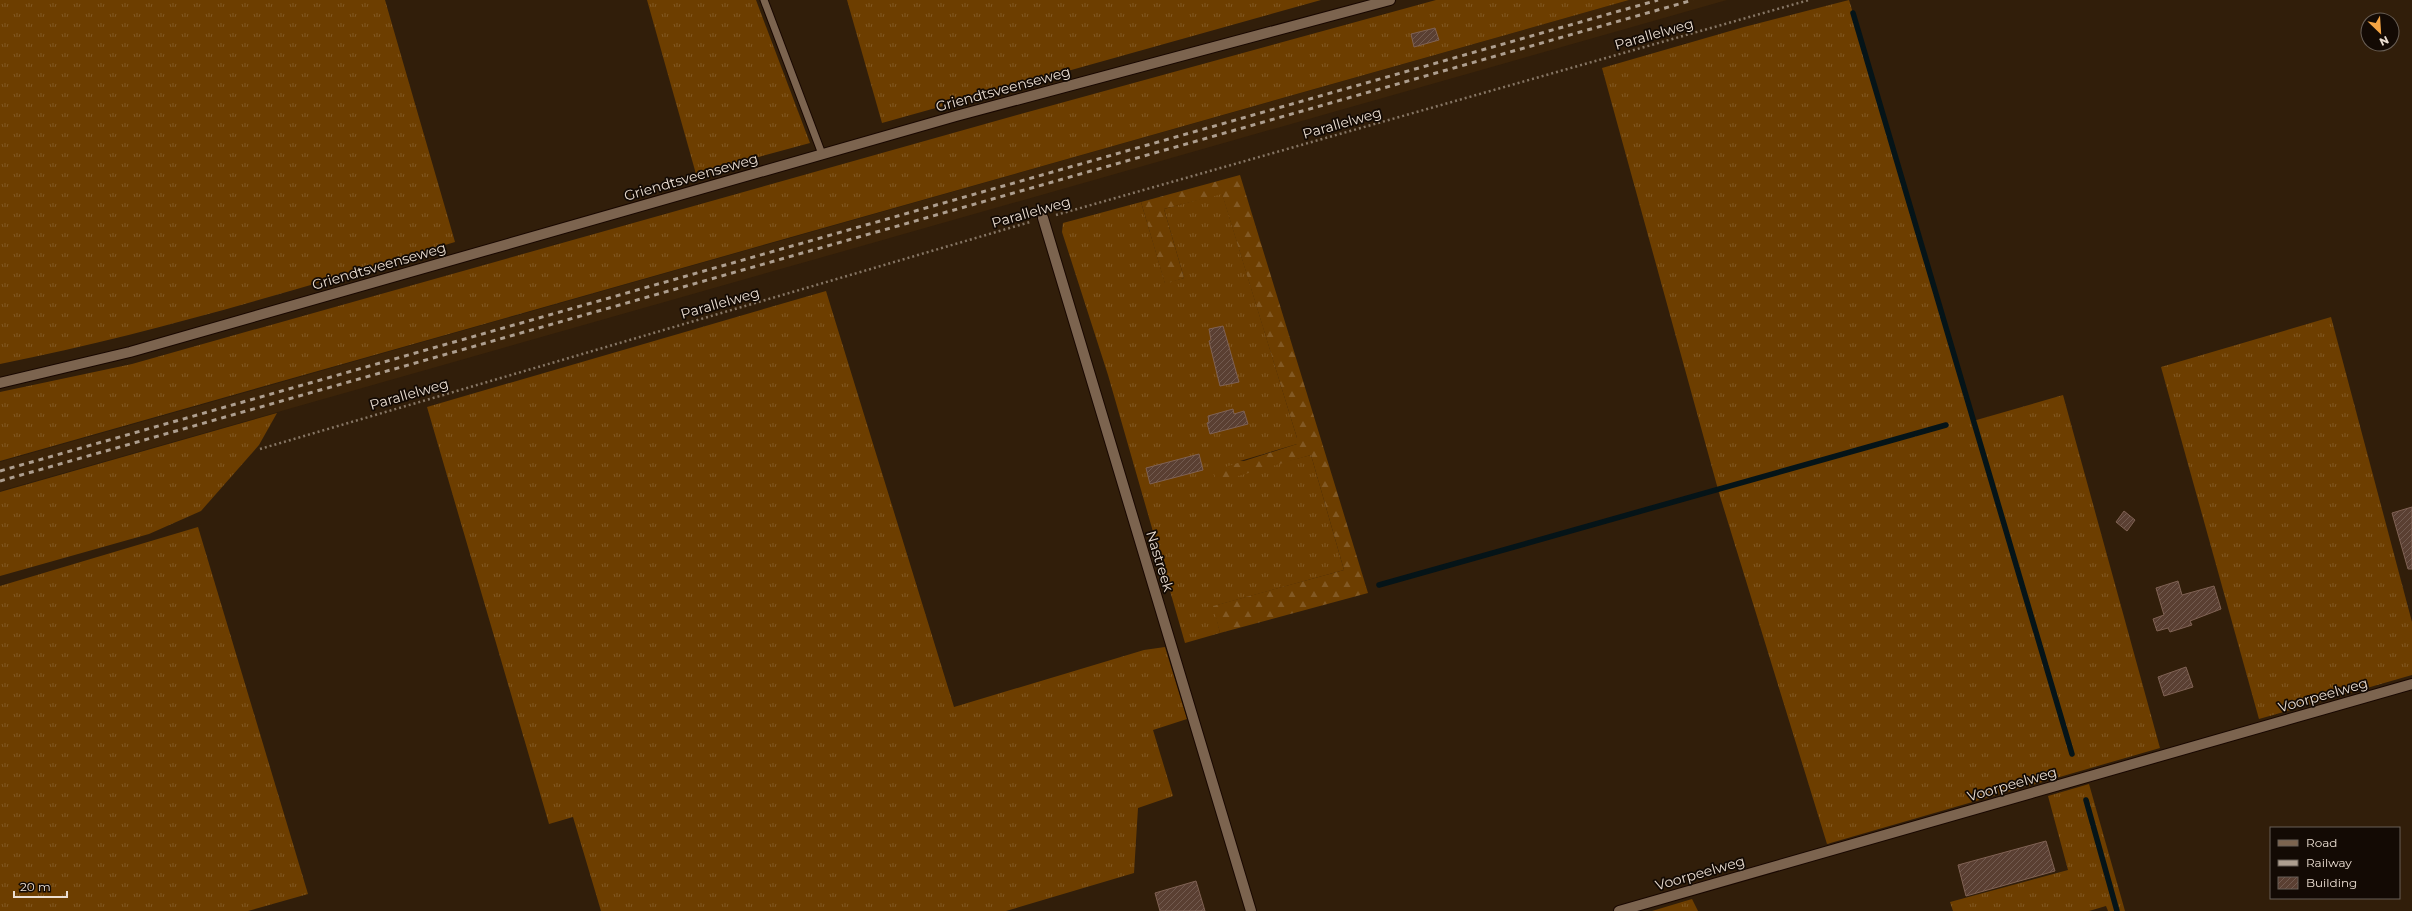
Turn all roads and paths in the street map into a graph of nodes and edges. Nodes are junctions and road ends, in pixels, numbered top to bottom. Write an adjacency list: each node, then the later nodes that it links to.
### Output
1 (764, 0): 4 (lane)
2 (1390, 0): 4 (street, Griendtsveenseweg)
3 (1809, 0): 5 (path, Parallelweg)
4 (822, 154): 6 (street, Griendtsveenseweg)
5 (1043, 218): 7 (path, Parallelweg); 9 (street, Nastreek)
6 (0, 384)
7 (260, 449)
8 (2412, 684): 10 (street, Voorpeelweg)
9 (1251, 911)
10 (1619, 911)

